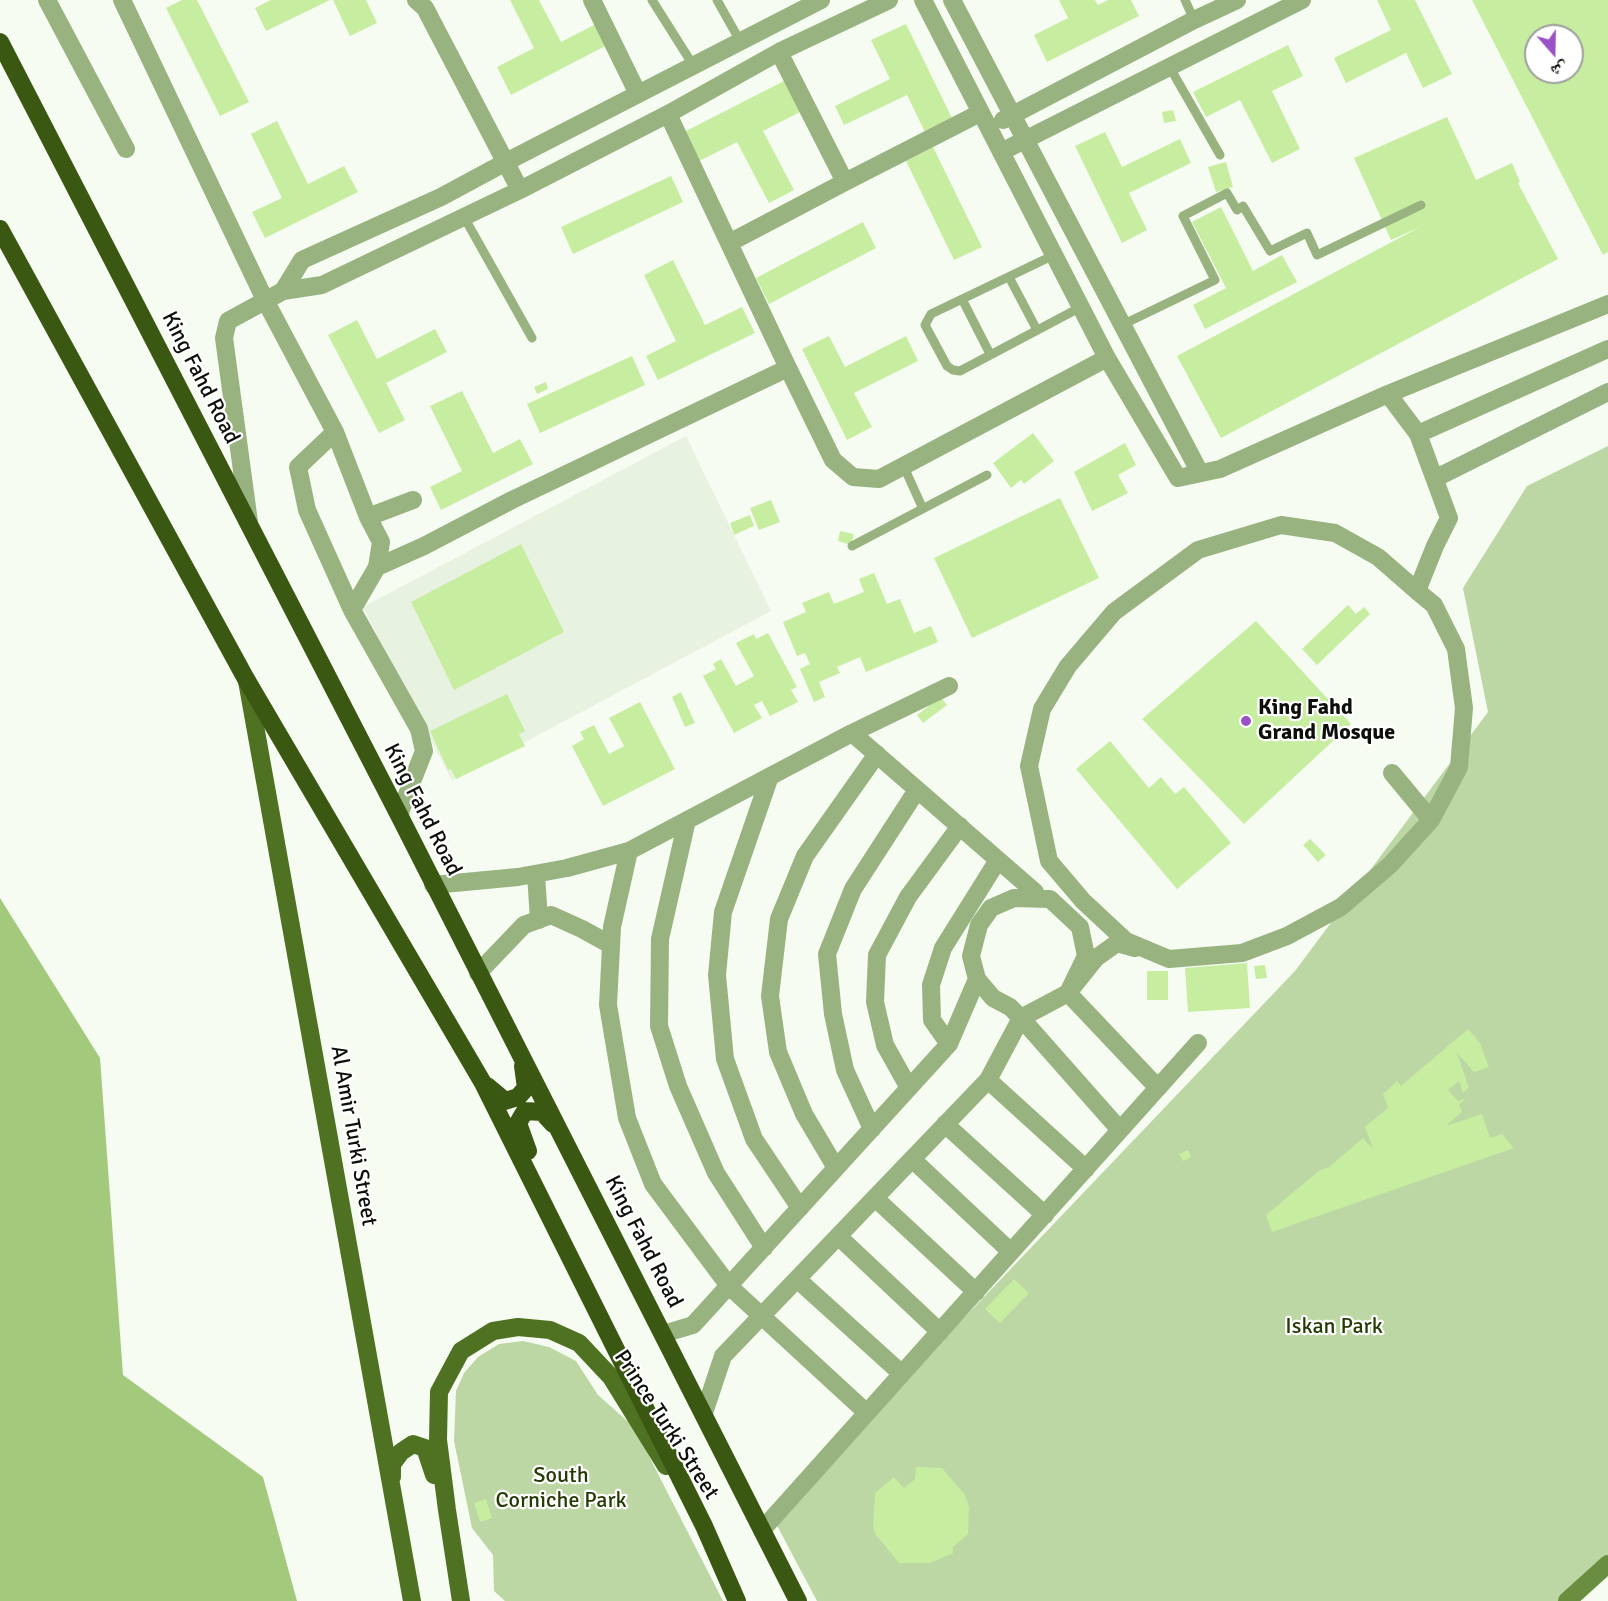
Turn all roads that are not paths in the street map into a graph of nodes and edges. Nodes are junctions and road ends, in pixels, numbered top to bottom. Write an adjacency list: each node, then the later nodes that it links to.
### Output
1 (47, 0): 25 (street)
2 (122, 0): 39 (street)
3 (592, 0): 20 (street)
4 (652, 0): 18 (lane)
5 (717, 0): 15 (lane)
6 (821, 0): 15 (street)
7 (889, 0): 17 (street)
8 (923, 0): 23 (street)
9 (952, 0): 22 (street)
10 (1185, 0): 14 (lane)
11 (1237, 0): 14 (street)
12 (1302, 0): 19 (street)
13 (427, 3): 28 (street)
14 (1194, 20): 22 (street)
15 (740, 41): 18 (street)
16 (0, 42): 60 (highway, King Fahd Road)
17 (779, 52): 21 (street); 29 (street)
18 (693, 65): 20 (street)
19 (1169, 66): 24 (street); 27 (lane)
20 (638, 94): 28 (street)
21 (668, 114): 30 (street); 34 (street)
22 (1012, 116): 23 (street); 24 (street)
23 (984, 120): 26 (street); 29 (street)
24 (1026, 138): 26 (street); 42 (street)
25 (126, 149)
26 (1001, 152): 35 (street)
27 (1220, 155)
28 (506, 162): 30 (street); 37 (street)
29 (845, 182): 34 (street)
30 (520, 190): 32 (street)
31 (1421, 205): 42 (lane)
32 (464, 217): 37 (street); 44 (lane)
33 (0, 229): 65 (highway)
34 (729, 243): 48 (street)
35 (1054, 255): 36 (lane); 41 (street)
36 (1009, 277): 38 (lane); 43 (lane)
37 (283, 291): 39 (street)
38 (962, 299): 46 (lane); 46 (lane)
39 (265, 300): 51 (street); 60 (street)
40 (1608, 304): 50 (street)
41 (1081, 307): 43 (lane); 47 (street)
42 (1122, 325): 54 (street)
43 (1037, 330): 46 (lane)
44 (532, 338)
45 (1608, 349): 52 (street)
46 (990, 354)
47 (1107, 358): 53 (street); 54 (street)
48 (788, 368): 53 (street); 62 (street)
49 (1608, 392): 56 (street)
50 (1388, 394): 52 (street); 54 (street)
51 (335, 432): 59 (street); 64 (street)
52 (1418, 434): 56 (street)
53 (904, 467): 58 (lane)
54 (1200, 473)
55 (987, 475): 58 (lane)
56 (1436, 478): 63 (street)
57 (413, 500): 59 (street)
58 (923, 509): 61 (lane)
59 (368, 517): 62 (street)
60 (250, 528): 72 (highway, King Fahd Road)
61 (852, 546)
62 (377, 567): 64 (street)
63 (1417, 591): 74 (street); 78 (street)
64 (352, 610): 72 (street)
65 (246, 679): 94 (highway); 120 (main road, Al Amir Turki Street)
66 (949, 686): 67 (street)
67 (852, 733): 68 (street); 70 (street)
68 (877, 754): 71 (street); 103 (street)
69 (1392, 773): 74 (street)
70 (770, 776): 73 (street); 106 (street)
71 (917, 790): 75 (street); 98 (street)
72 (399, 815): 80 (highway, King Fahd Road)
73 (687, 820): 76 (street); 109 (street)
74 (1431, 820): 85 (street)
75 (960, 826): 77 (street); 95 (street)
76 (629, 851): 79 (street); 84 (street)
77 (998, 860): 81 (street); 91 (street)
78 (1049, 861): 81 (street); 85 (street)
79 (536, 874): 80 (street); 83 (street)
80 (433, 885): 86 (highway, King Fahd Road)
81 (1035, 892): 82 (street)
82 (1014, 898): 87 (street); 88 (street)
83 (539, 920): 84 (street); 86 (street)
84 (611, 945): 112 (street)
85 (1156, 954): 88 (street)
86 (478, 973): 92 (highway, King Fahd Road)
87 (977, 979): 89 (street); 91 (street)
88 (1068, 993): 89 (street); 96 (street)
89 (1021, 1018): 93 (street); 99 (street)
90 (1198, 1043): 96 (street)
91 (949, 1044): 95 (street)
92 (517, 1049): 94 (highway); 100 (highway, King Fahd Road)
93 (988, 1080): 97 (street); 104 (street)
94 (483, 1083): 102 (highway)
95 (909, 1088): 98 (street)
96 (1158, 1088): 99 (street)
97 (945, 1124): 101 (street); 107 (street)
98 (872, 1129): 103 (street)
99 (1120, 1130): 104 (street)
100 (560, 1132): 102 (highway); 116 (highway, King Fahd Road)
101 (912, 1159): 105 (street); 110 (street)
102 (524, 1165): 122 (highway)
103 (836, 1168): 106 (street)
104 (1086, 1169): 107 (street)
105 (875, 1198): 108 (street); 113 (street)
106 (800, 1208): 109 (street)
107 (1045, 1215): 110 (street)
108 (838, 1236): 111 (street); 115 (street)
109 (764, 1248): 112 (street)
110 (1011, 1252): 113 (street)
111 (797, 1279): 114 (street); 117 (street)
112 (729, 1286): 114 (street); 116 (street)
113 (976, 1292): 115 (street)
114 (761, 1317): 118 (street); 119 (street)
115 (940, 1332): 117 (street)
116 (663, 1334): 118 (highway, King Fahd Road)
117 (902, 1374): 119 (street)
118 (704, 1413): 123 (highway, King Fahd Road)
119 (867, 1413): 123 (street)
120 (393, 1492): 121 (main road); 125 (main road, Al Amir Turki Street)
121 (447, 1510): 122 (main road, Prince Turki Street); 126 (main road, Prince Turki Street)
122 (704, 1526): 127 (highway)
123 (762, 1530): 128 (highway, King Fahd Road)
124 (1608, 1564): 129 (street)
125 (412, 1601)
126 (461, 1601)
127 (737, 1601)
128 (798, 1601)
129 (1567, 1601)

